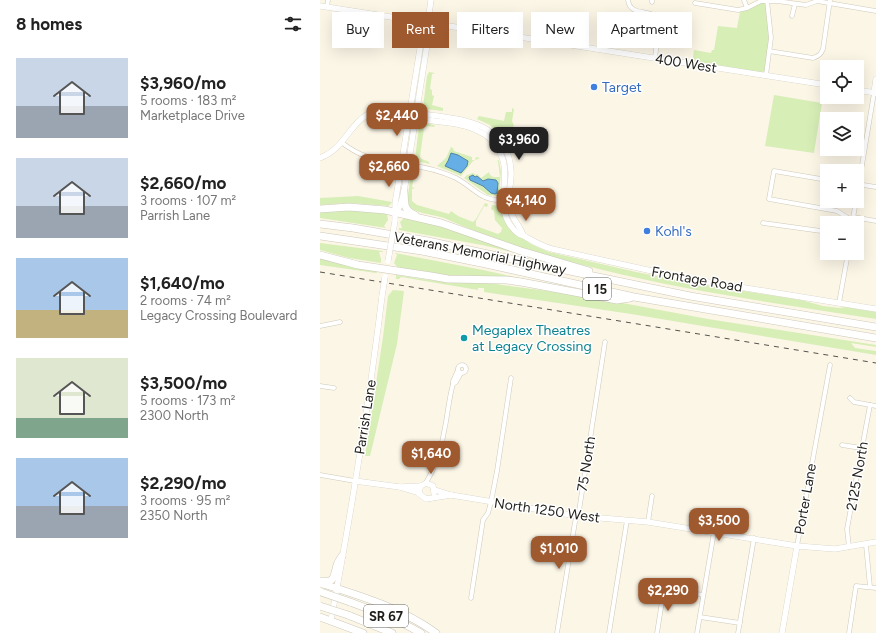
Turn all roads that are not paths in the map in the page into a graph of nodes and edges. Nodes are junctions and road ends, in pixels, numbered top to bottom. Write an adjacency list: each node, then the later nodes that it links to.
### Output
1 (328, 0): 11 (street)
2 (431, 0): 14 (street, Parrish Lane)
3 (628, 0): 15 (street)
4 (744, 0): 12 (street)
5 (767, 1): 9 (street); 12 (street); 22 (street)
6 (709, 2): 8 (street); 12 (street)
7 (830, 2): 9 (street); 13 (street); 22 (street)
8 (694, 3)
9 (795, 4): 16 (street)
10 (320, 6): 11 (street)
11 (327, 7): 17 (street, 400 West)
12 (747, 8)
13 (876, 11)
14 (429, 12)
15 (644, 12)
16 (792, 16)
17 (392, 17)
18 (449, 25): 23 (street, 400 West)
19 (420, 48): 29 (street, Parrish Lane)
20 (426, 48): 30 (street, Parrish Lane)
21 (656, 48): 23 (street)
22 (770, 51): 24 (street)
23 (655, 59): 24 (street, 400 West)
24 (766, 75): 26 (street, 400 West)
25 (876, 79): 28 (street)
26 (820, 84)
27 (864, 91): 28 (street)
28 (875, 93): 34 (street)
29 (409, 113): 30 (street); 31 (street); 33 (street, Parrish Lane)
30 (416, 115): 35 (street, Parrish Lane); 40 (street)
31 (341, 142): 32 (street); 33 (street)
32 (320, 158)
33 (402, 163): 44 (street, Parrish Lane)
34 (862, 164)
35 (408, 165): 39 (street, Parrish Lane); 40 (street)
36 (820, 179): 41 (street)
37 (864, 186): 38 (street)
38 (876, 187)
39 (404, 192): 44 (street, Parrish Lane); 50 (highway)
40 (506, 200): 58 (street, Frontage Road)
41 (820, 208)
42 (820, 208): 45 (street)
43 (320, 209): 44 (highway)
44 (396, 213): 50 (highway); 55 (street, Parrish Lane, bridge)
45 (845, 216)
46 (864, 221): 47 (street)
47 (876, 221)
48 (763, 223): 51 (street)
49 (320, 224): 56 (highway, Veterans Memorial Highway / I 15)
50 (454, 228): 56 (highway)
51 (820, 231)
52 (320, 236): 57 (highway, Veterans Memorial Highway / I 15)
53 (320, 255): 55 (highway)
54 (847, 260): 58 (street)
55 (386, 269): 57 (highway); 77 (street, Parrish Lane, bridge)
56 (629, 283): 62 (highway, Veterans Memorial Highway / I 15)
57 (634, 297): 63 (highway, Veterans Memorial Highway / I 15)
58 (839, 303): 59 (street, Frontage Road)
59 (876, 309)
60 (340, 322): 61 (street)
61 (320, 326)
62 (876, 327)
63 (876, 338)
64 (605, 342): 86 (street, 75 North)
65 (830, 365): 93 (street, Porter Lane)
66 (460, 371): 76 (street)
67 (511, 378): 85 (street)
68 (320, 386): 69 (street)
69 (334, 388)
70 (850, 398): 71 (street)
71 (870, 405): 72 (street); 74 (street, 2125 North)
72 (876, 406)
73 (842, 445): 74 (street)
74 (861, 448): 94 (street, 2125 North)
75 (320, 475): 77 (street)
76 (431, 475): 78 (street); 80 (street)
77 (355, 481): 79 (street); 95 (street, Parrish Lane)
78 (423, 485): 79 (street); 80 (street); 81 (street)
79 (400, 487): 81 (street)
80 (434, 488): 82 (street, North 1250 West); 84 (street)
81 (420, 494): 84 (street)
82 (451, 495): 84 (street, North 1250 West); 85 (street, North 1250 West)
83 (652, 496): 88 (street)
84 (431, 497)
85 (491, 502): 86 (street, North 1250 West); 103 (street)
86 (577, 516): 87 (street, North 1250 West); 113 (street, 75 North)
87 (627, 520): 88 (street, North 1250 West); 114 (street)
88 (646, 521): 89 (street, North 1250 West)
89 (714, 532): 90 (street, North 1250 West); 102 (street)
90 (754, 538): 93 (street, North 1250 West); 108 (street)
91 (876, 542): 92 (street, North 1250 West)
92 (866, 545): 94 (street, North 1250 West); 98 (street)
93 (797, 546): 94 (street, North 1250 West); 118 (street, Porter Lane)
94 (849, 547)
95 (342, 556): 96 (street, Parrish Lane); 97 (highway)
96 (340, 570): 97 (highway); 100 (street, Parrish Lane)
97 (321, 583): 100 (highway)
98 (870, 587): 99 (street); 119 (street)
99 (876, 588)
100 (337, 589): 107 (street, Parrish Lane); 112 (highway)
101 (320, 592): 111 (highway, SR 67, bridge)
102 (703, 595): 106 (street); 115 (street)
103 (472, 598)
104 (320, 606): 110 (highway, SR 67, bridge)
105 (320, 617): 107 (highway)
106 (700, 617): 108 (street); 116 (street)
107 (331, 620): 109 (highway)
108 (740, 623): 117 (street)
109 (363, 633)
110 (392, 633)
111 (421, 633)
112 (436, 633)
113 (557, 633)
114 (609, 633)
115 (657, 633)
116 (697, 633)
117 (738, 633)
118 (782, 633)
119 (848, 633)

